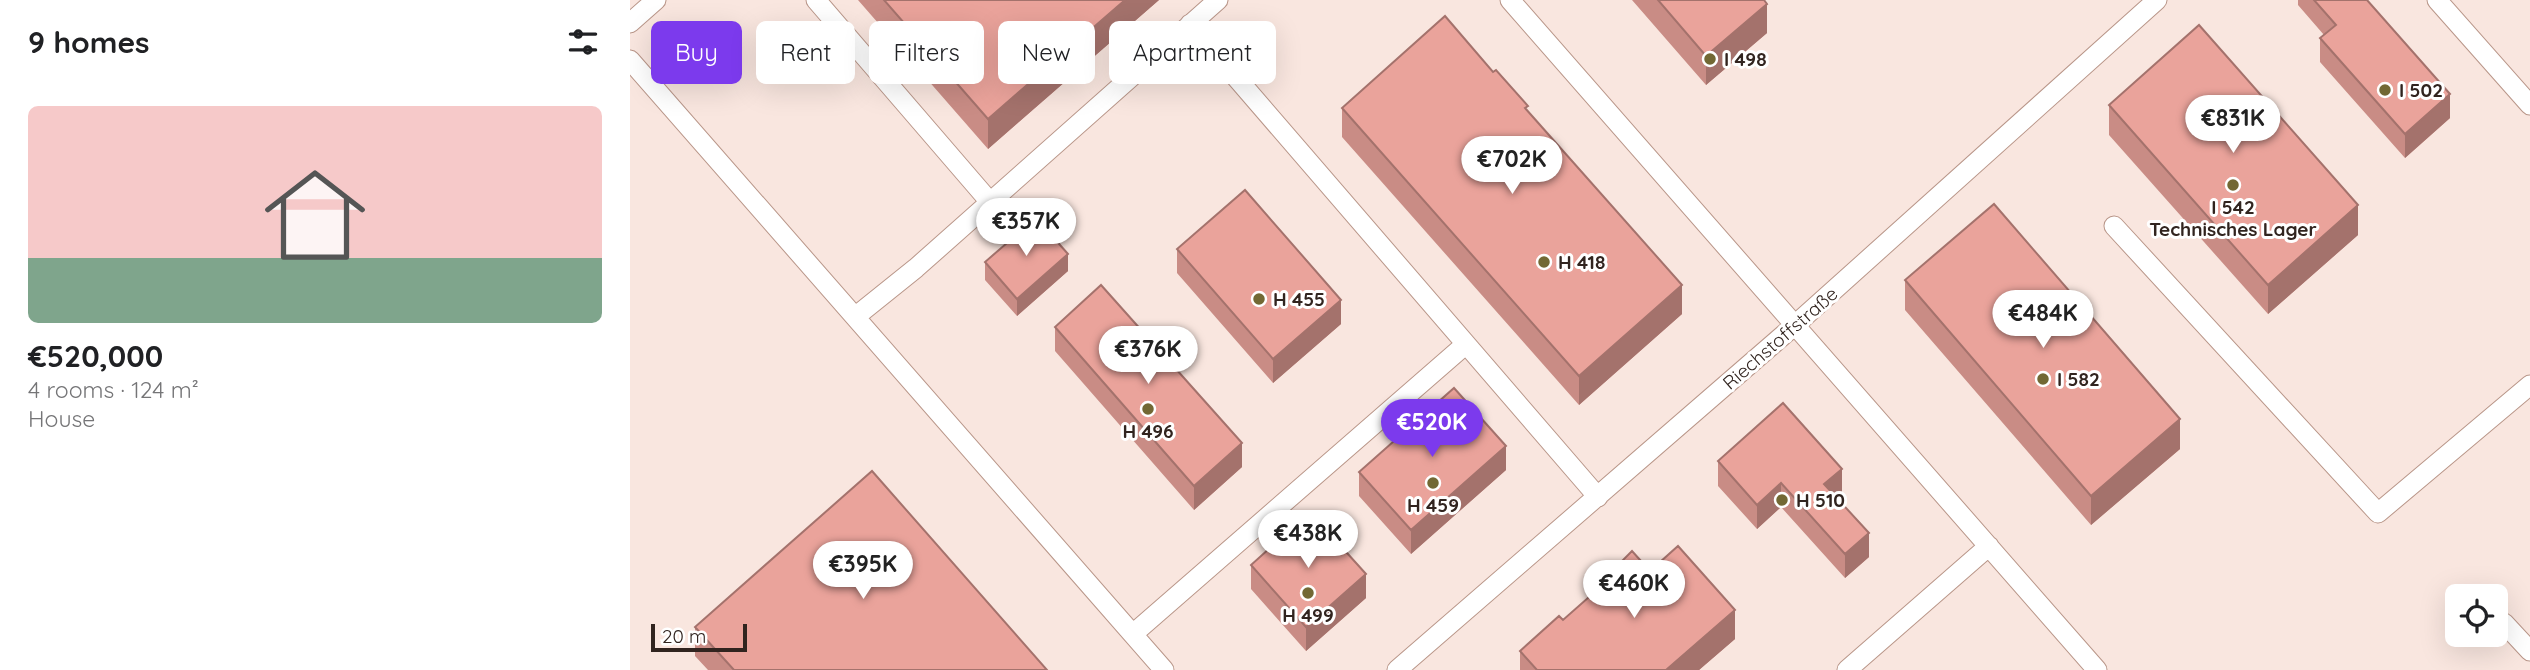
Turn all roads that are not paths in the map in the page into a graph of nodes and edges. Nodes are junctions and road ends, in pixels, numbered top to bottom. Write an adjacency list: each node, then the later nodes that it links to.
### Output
1 (656, 0): 8 (lane)
2 (816, 0): 13 (lane)
3 (1218, 0): 7 (lane)
4 (1510, 0): 16 (lane)
5 (2157, 0): 16 (lane, Riechstoffstraße)
6 (2437, 0): 12 (lane)
7 (1194, 21)
8 (630, 23)
9 (630, 60): 15 (lane)
10 (1123, 84): 13 (lane)
11 (1242, 84): 17 (lane)
12 (2530, 104)
13 (990, 202): 15 (lane)
14 (2114, 226): 18 (lane)
15 (855, 317): 22 (lane)
16 (1795, 325): 19 (lane, Riechstoffstraße); 20 (lane)
17 (1466, 344): 19 (lane); 22 (lane)
18 (2530, 385)
19 (1598, 497): 25 (lane, Riechstoffstraße)
20 (1989, 546): 26 (lane); 27 (lane)
21 (2508, 627): 23 (lane)
22 (1133, 634): 24 (lane)
23 (2530, 651)
24 (1164, 670)
25 (1397, 670)
26 (1847, 670)
27 (2097, 670)

